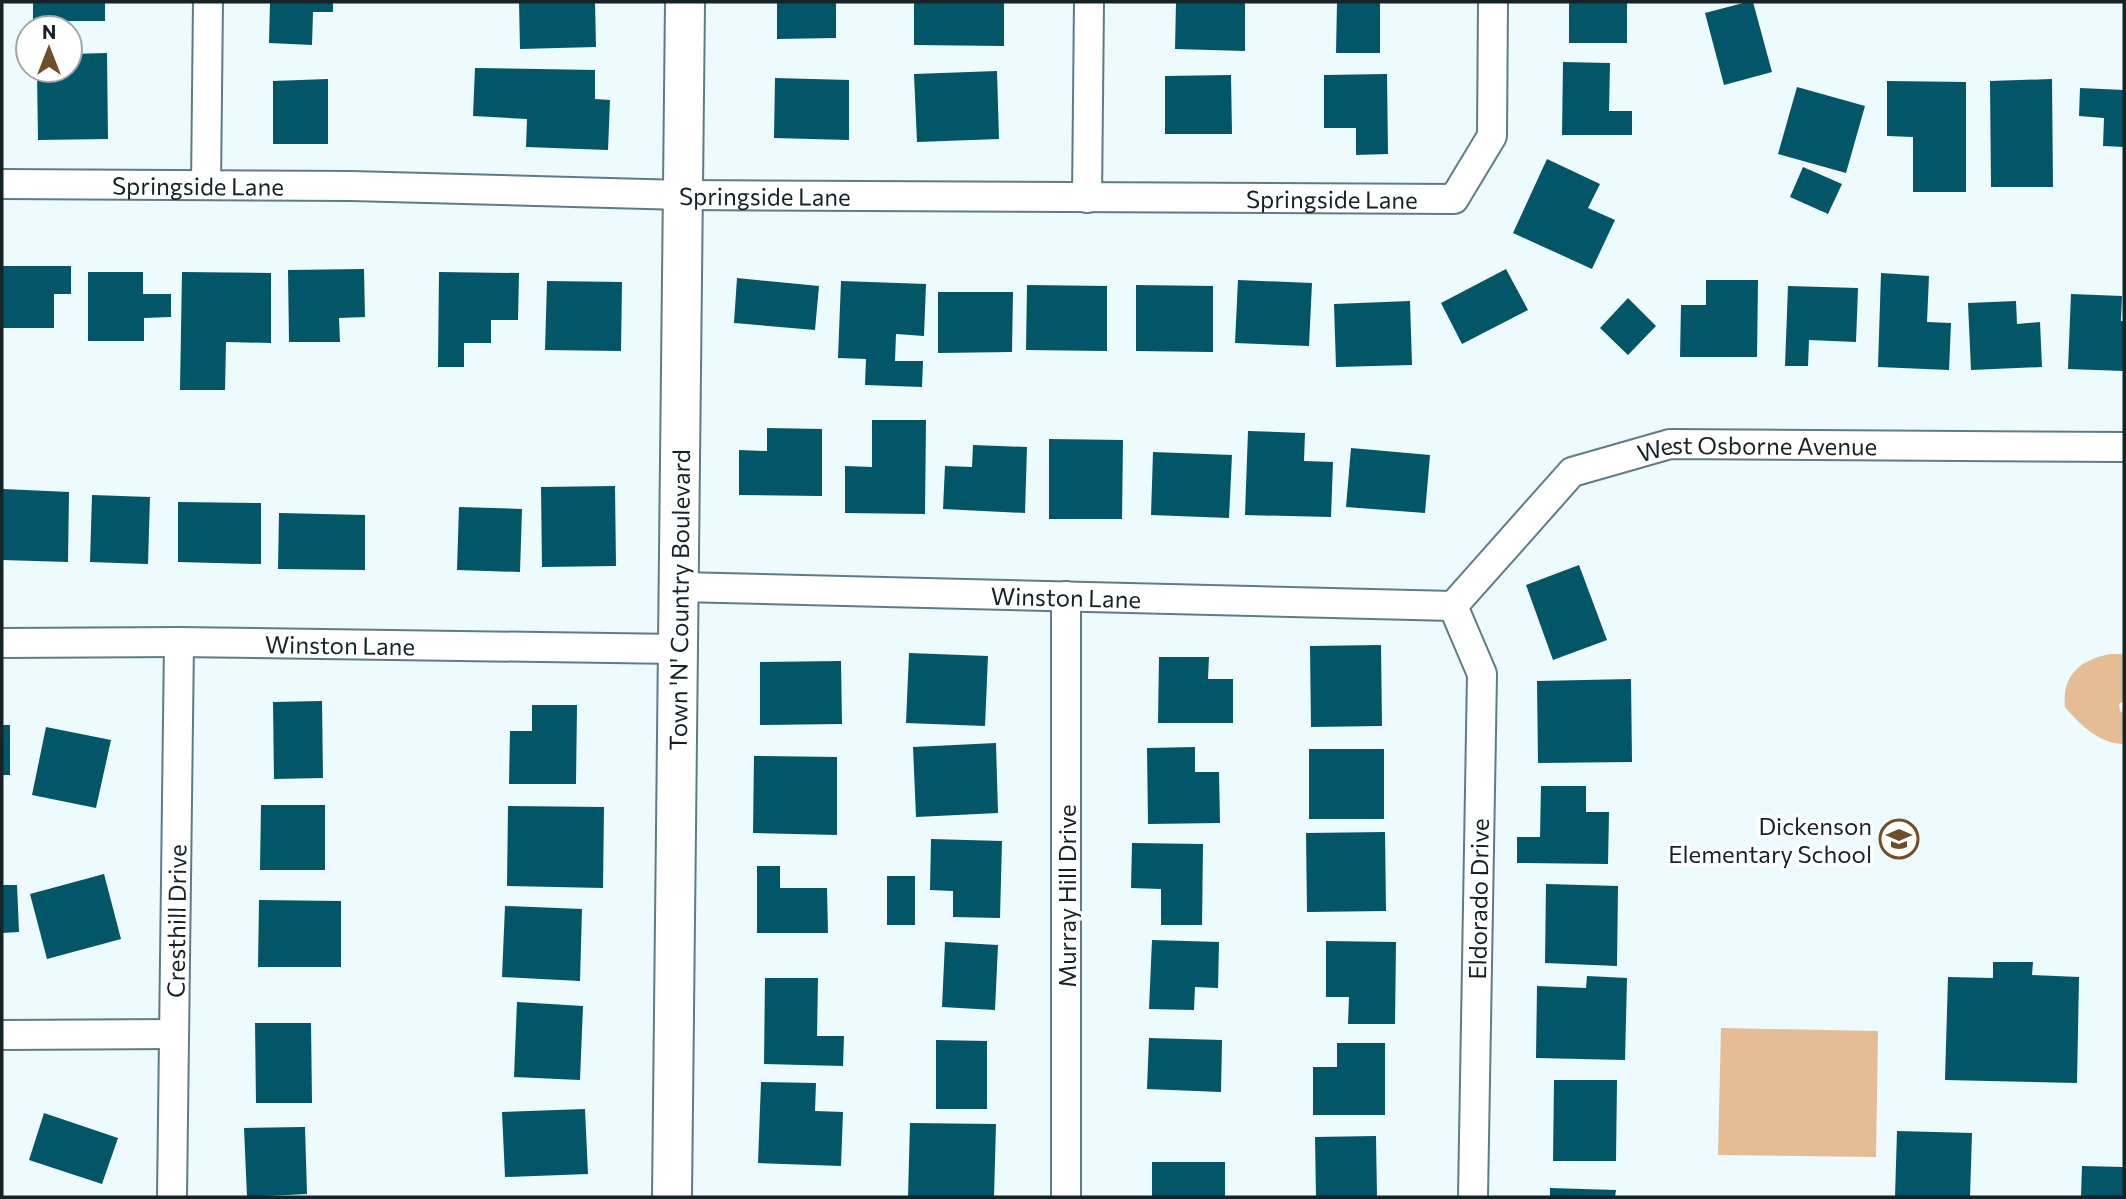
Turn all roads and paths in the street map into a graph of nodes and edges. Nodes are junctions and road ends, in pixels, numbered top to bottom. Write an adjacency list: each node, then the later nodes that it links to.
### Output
1 (208, 2): 6 (street)
2 (685, 2): 7 (street, Town 'N' Country Boulevard)
3 (1089, 2): 8 (street)
4 (1493, 2): 8 (street, Springside Lane)
5 (2, 184): 6 (street, Springside Lane)
6 (206, 185): 7 (street, Springside Lane)
7 (683, 195): 8 (street, Springside Lane); 10 (street, Town 'N' Country Boulevard)
8 (1087, 198)
9 (2124, 447): 12 (street, West Osborne Avenue)
10 (679, 587): 11 (street, Winston Lane); 15 (street, Town 'N' Country Boulevard)
11 (1066, 596): 12 (street, Winston Lane); 20 (street, Murray Hill Drive)
12 (1453, 606): 21 (street, Eldorado Drive)
13 (179, 642): 14 (street, Winston Lane); 15 (street, Winston Lane); 16 (street, Cresthill Drive)
14 (2, 643)
15 (678, 649): 19 (street, Town 'N' Country Boulevard)
16 (173, 1034): 17 (street); 18 (street, Cresthill Drive)
17 (2, 1035)
18 (173, 1197)
19 (672, 1197)
20 (1066, 1197)
21 (1473, 1197)

